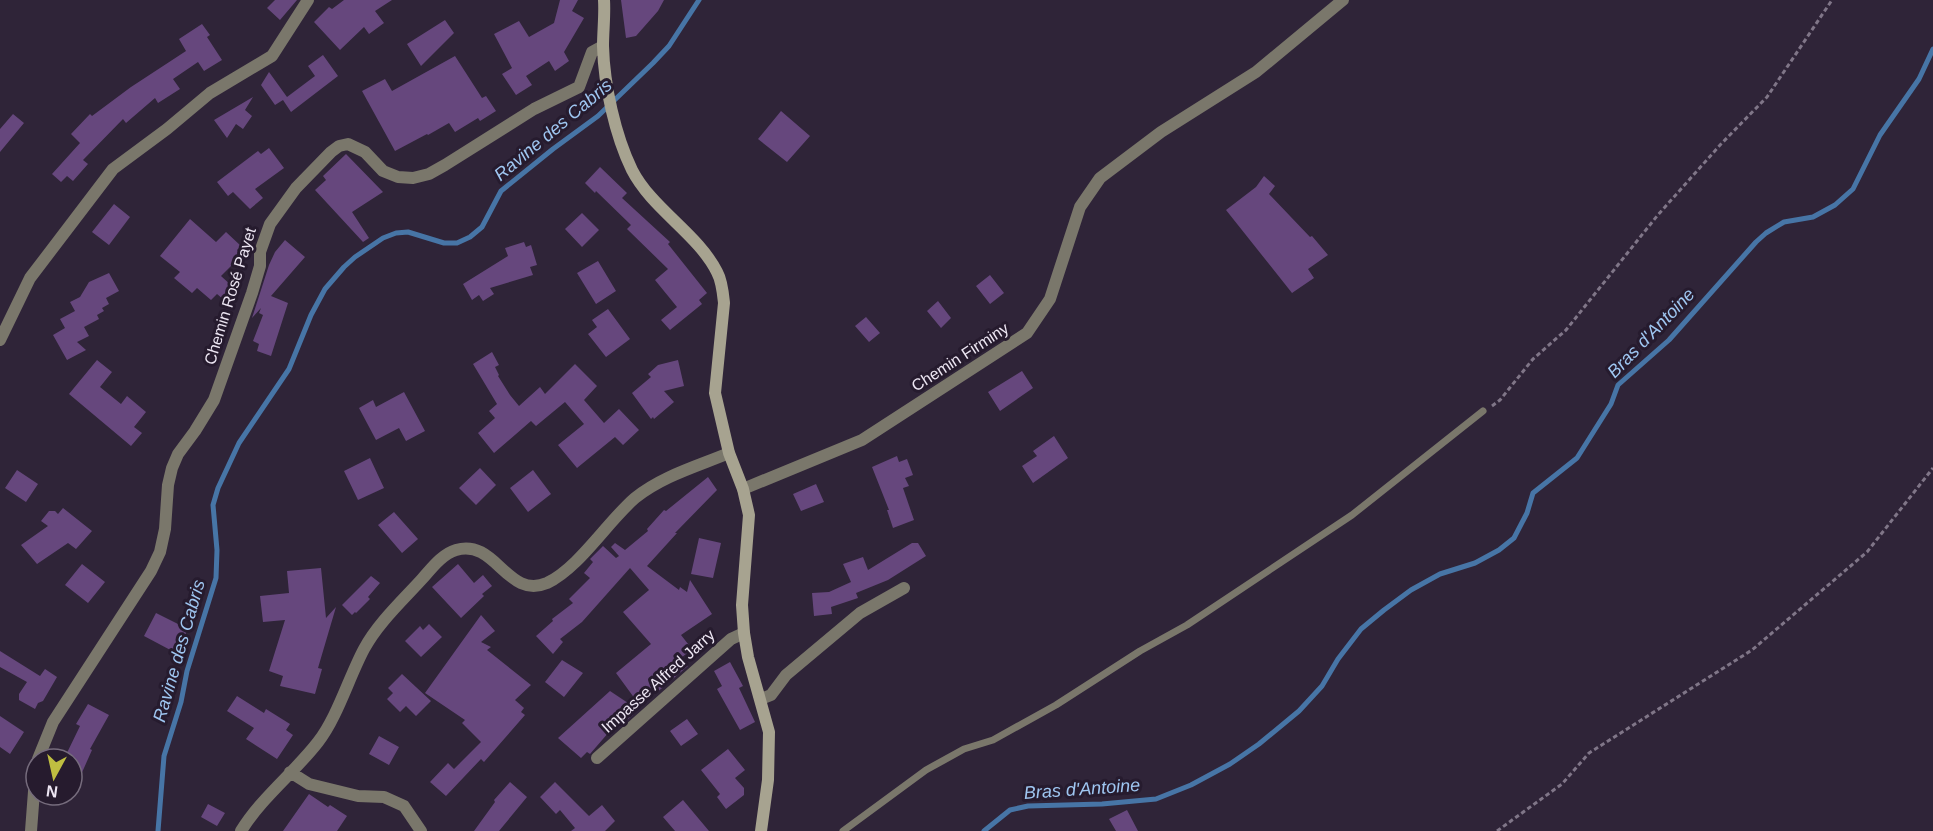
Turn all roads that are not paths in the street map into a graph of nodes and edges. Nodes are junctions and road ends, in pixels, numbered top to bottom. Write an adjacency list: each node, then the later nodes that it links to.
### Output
1 (308, 0): 5 (street)
2 (604, 0): 4 (main road)
3 (1342, 0): 8 (street, Chemin Firminy)
4 (603, 46): 7 (main road); 12 (street, Chemin Rosé Payet)
5 (0, 340)
6 (1483, 411): 20 (lane)
7 (729, 453): 8 (main road); 14 (street)
8 (743, 489): 10 (main road)
9 (904, 588): 11 (street)
10 (744, 633): 11 (main road); 13 (street, Impasse Alfred Jarry)
11 (761, 699): 19 (main road)
12 (43, 747)
13 (597, 758)
14 (290, 772): 17 (street); 18 (street)
15 (33, 807): 16 (street)
16 (31, 831)
17 (241, 831)
18 (421, 831)
19 (761, 831)
20 (843, 831)

